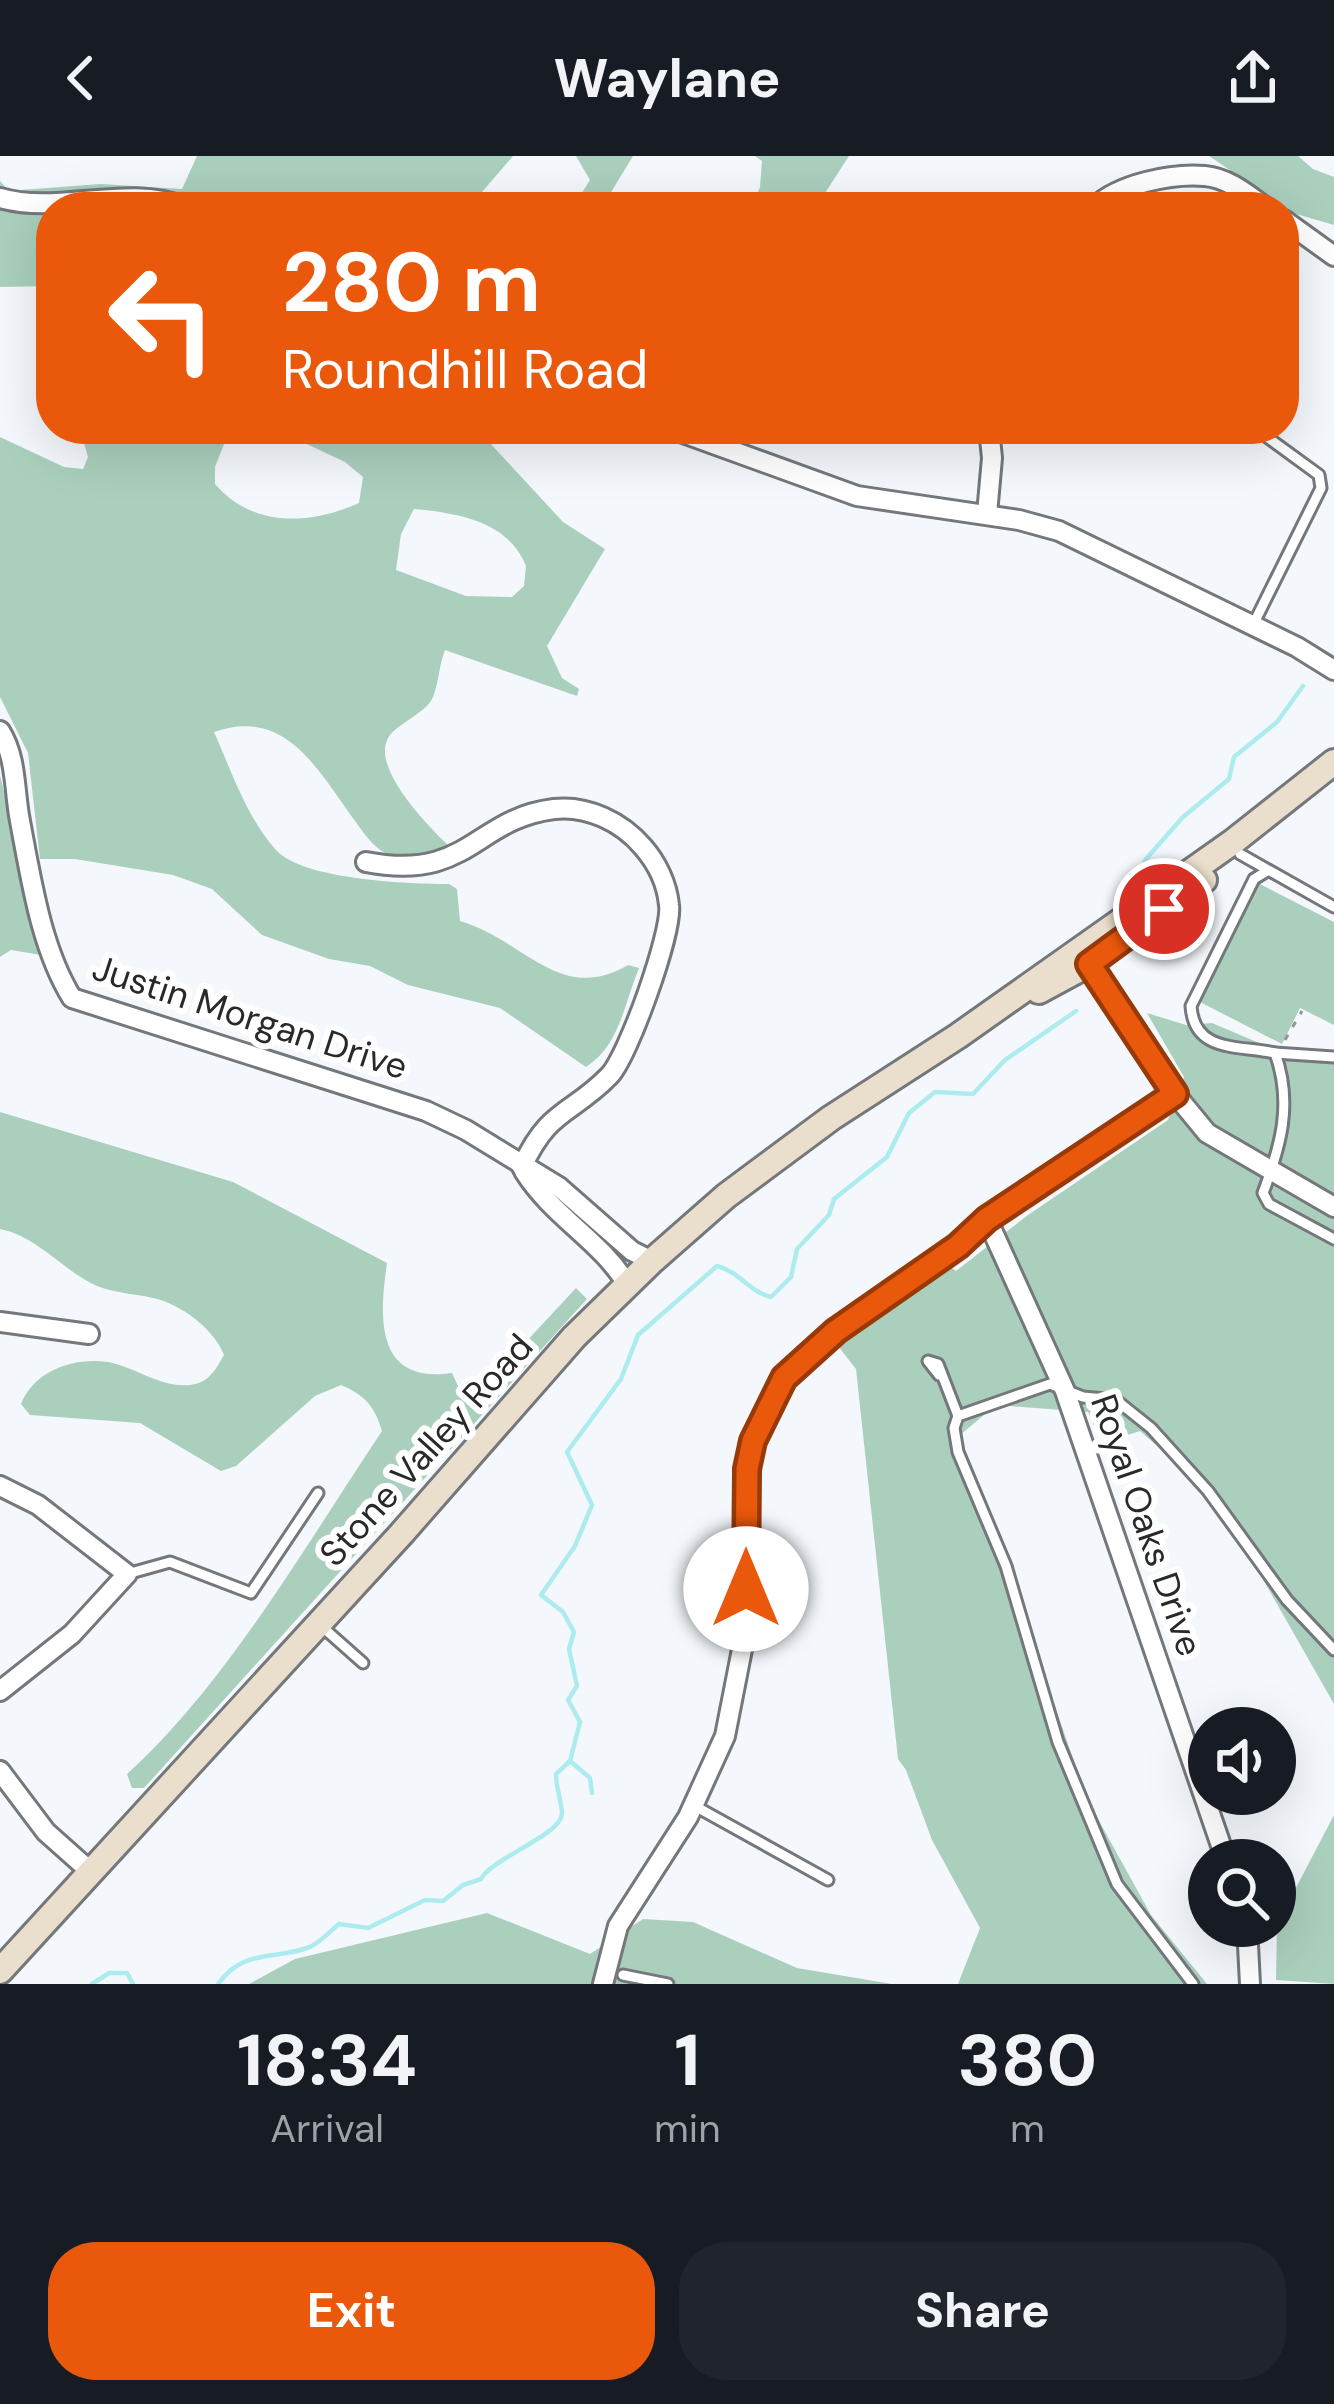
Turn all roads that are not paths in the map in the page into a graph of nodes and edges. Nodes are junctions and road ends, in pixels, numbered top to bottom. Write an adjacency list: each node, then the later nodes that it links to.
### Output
1 (1118, 192): 2 (street)
2 (1244, 192)
3 (0, 198): 4 (street)
4 (36, 203)
5 (1299, 231): 6 (street)
6 (1334, 256)
7 (713, 444): 10 (street)
8 (991, 444): 10 (street)
9 (1276, 444): 11 (lane)
10 (987, 514): 11 (street)
11 (1253, 625): 12 (street)
12 (1334, 670)
13 (0, 731): 23 (street, Justin Morgan Drive)
14 (1334, 763): 15 (street, Stone Valley Road); 19 (street, Stone Valley Road)
15 (1240, 854): 17 (lane); 19 (street, Stone Valley Road)
16 (366, 862): 23 (street)
17 (1267, 871): 18 (lane); 20 (lane)
18 (1334, 907)
19 (1083, 956): 22 (street); 28 (street, Stone Valley Road)
20 (1277, 1053): 21 (lane); 24 (lane)
21 (1334, 1057)
22 (1175, 1094): 24 (street); 26 (street)
23 (522, 1167): 28 (street); 29 (street)
24 (1270, 1173): 25 (street); 27 (lane)
25 (1334, 1207)
26 (987, 1219): 33 (street, Royal Oaks Drive); 43 (street)
27 (1334, 1239)
28 (652, 1261): 29 (street, Stone Valley Road)
29 (627, 1284): 38 (street, Stone Valley Road)
30 (0, 1322): 31 (street)
31 (89, 1334)
32 (939, 1375): 34 (lane)
33 (1066, 1390): 34 (lane); 39 (lane); 44 (street, Royal Oaks Drive)
34 (958, 1416): 52 (lane)
35 (0, 1486): 37 (street)
36 (318, 1493): 37 (lane)
37 (127, 1574): 41 (street)
38 (319, 1624): 40 (lane); 45 (street, Stone Valley Road)
39 (1334, 1650)
40 (363, 1663)
41 (0, 1691)
42 (0, 1771): 45 (street)
43 (693, 1805): 46 (lane); 50 (street)
44 (1219, 1839)
45 (91, 1872): 48 (street, Stone Valley Road)
46 (828, 1880)
47 (1248, 1947): 53 (street)
48 (0, 1971)
49 (623, 1975): 51 (lane)
50 (603, 1984)
51 (668, 1984)
52 (1193, 1984)
53 (1250, 1984)

